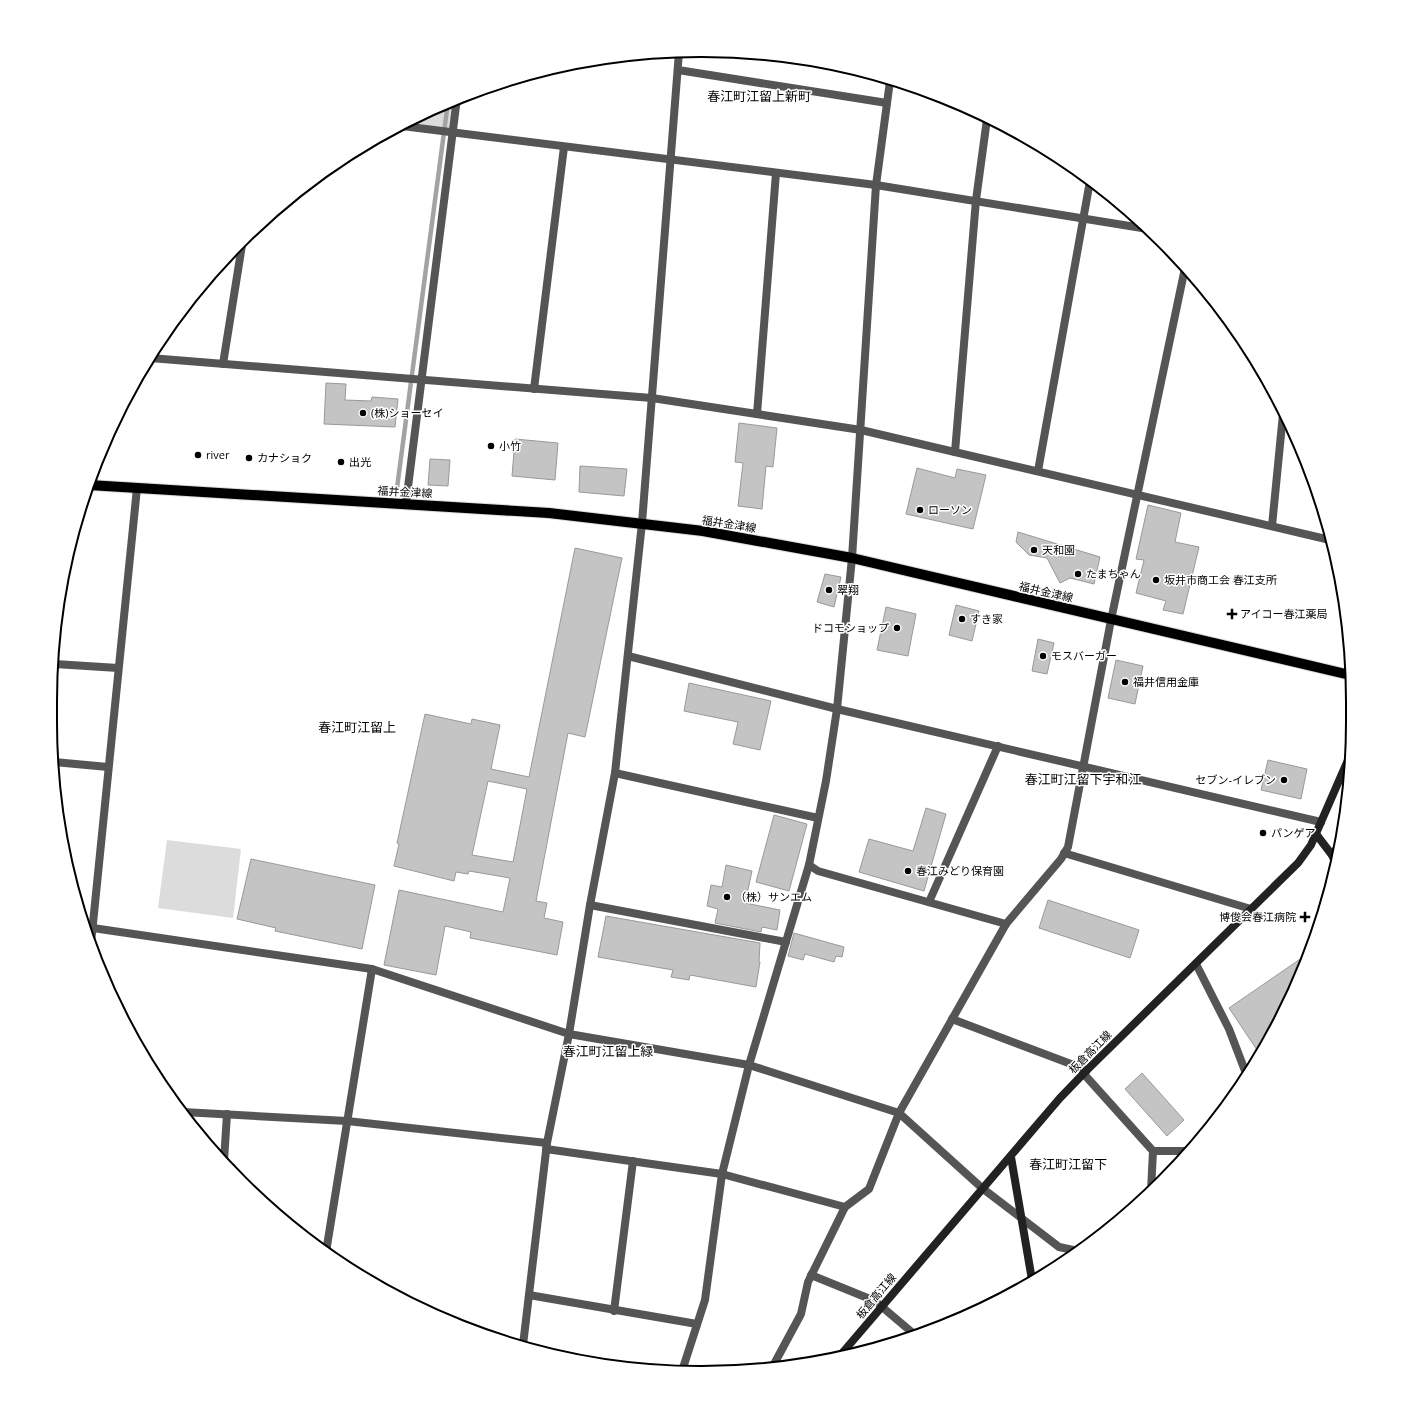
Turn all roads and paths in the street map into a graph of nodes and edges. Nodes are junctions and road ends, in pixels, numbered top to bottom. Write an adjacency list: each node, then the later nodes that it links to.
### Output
1 (679, 58): 2 (street)
2 (678, 70): 4 (street); 10 (street)
3 (889, 85): 4 (street)
4 (887, 103): 12 (street)
5 (456, 106): 8 (street)
6 (986, 123): 14 (street)
7 (409, 127): 8 (street)
8 (452, 133): 9 (street); 21 (street)
9 (564, 146): 10 (street); 22 (street)
10 (670, 160): 11 (street); 23 (street)
11 (776, 173): 12 (street); 24 (street)
12 (876, 185): 14 (street); 26 (street)
13 (1089, 186): 15 (street)
14 (976, 200): 15 (street); 27 (street)
15 (1083, 218): 16 (street); 28 (street)
16 (1137, 227)
17 (241, 251): 20 (street)
18 (1184, 274): 31 (street)
19 (156, 359): 20 (street)
20 (223, 364): 21 (street)
21 (420, 380): 22 (street); 32 (street)
22 (534, 389): 23 (street)
23 (652, 398): 24 (street); 33 (street)
24 (757, 414): 26 (street)
25 (1282, 421): 34 (street)
26 (861, 430): 27 (street); 36 (street)
27 (955, 452): 28 (street)
28 (1038, 471): 31 (street)
29 (94, 486): 30 (main road, 福井金津線)
30 (137, 488): 32 (main road, 福井金津線); 40 (street)
31 (1138, 494): 34 (street); 37 (street)
32 (406, 504): 33 (main road, 福井金津線)
33 (642, 522): 36 (main road, 福井金津線); 38 (street)
34 (1272, 526): 35 (street)
35 (1325, 539)
36 (852, 558): 37 (main road, 福井金津線); 42 (street)
37 (1111, 620): 41 (main road, 福井金津線); 45 (street)
38 (628, 656): 42 (street); 48 (street)
39 (58, 664): 40 (street)
40 (118, 668): 46 (street)
41 (1345, 675)
42 (837, 709): 43 (street); 49 (street)
43 (998, 746): 45 (street); 55 (street)
44 (58, 762): 46 (street)
45 (1083, 766): 50 (street); 52 (street)
46 (108, 767): 58 (street)
47 (1345, 768): 50 (main road, 板倉高江線)
48 (615, 773): 49 (street); 56 (street)
49 (818, 818): 54 (street)
50 (1321, 822): 51 (main road, 板倉高江線)
51 (1316, 834): 53 (main road); 57 (main road, 板倉高江線)
52 (1064, 853): 57 (street); 59 (street)
53 (1332, 855)
54 (809, 865): 55 (street); 61 (street)
55 (929, 902): 59 (street)
56 (590, 905): 61 (street); 65 (street)
57 (1251, 909): 62 (main road, 板倉高江線)
58 (89, 924)
59 (1006, 924): 64 (street)
60 (91, 928): 63 (street)
61 (786, 942): 66 (street)
62 (1196, 964): 67 (street); 68 (main road, 板倉高江線)
63 (372, 969): 65 (street); 72 (street)
64 (952, 1019): 68 (street); 71 (street)
65 (569, 1034): 66 (street); 73 (street)
66 (749, 1065): 71 (street); 79 (street)
67 (1244, 1069)
68 (1085, 1071): 75 (street); 77 (main road, 板倉高江線)
69 (189, 1112): 70 (street)
70 (227, 1114): 72 (street); 76 (street)
71 (899, 1114): 81 (street); 82 (street)
72 (348, 1121): 73 (street); 84 (street)
73 (546, 1146): 78 (street); 88 (street)
74 (1181, 1151): 75 (street)
75 (1153, 1152): 80 (street)
76 (224, 1154)
77 (1011, 1157): 81 (main road, 板倉高江線); 83 (main road)
78 (633, 1161): 79 (street); 90 (street)
79 (722, 1174): 82 (street); 91 (street)
80 (1151, 1182)
81 (982, 1188): 83 (street); 89 (main road, 板倉高江線)
82 (845, 1207): 86 (street)
83 (1022, 1218): 85 (street); 87 (main road)
84 (327, 1246)
85 (1070, 1250)
86 (812, 1275): 89 (street); 95 (street)
87 (1031, 1275)
88 (529, 1295): 90 (street); 93 (street)
89 (882, 1306): 92 (street); 94 (main road, 板倉高江線)
90 (614, 1311): 91 (street)
91 (697, 1324): 96 (street)
92 (911, 1331)
93 (523, 1340)
94 (845, 1350)
95 (776, 1361)
96 (684, 1366)

